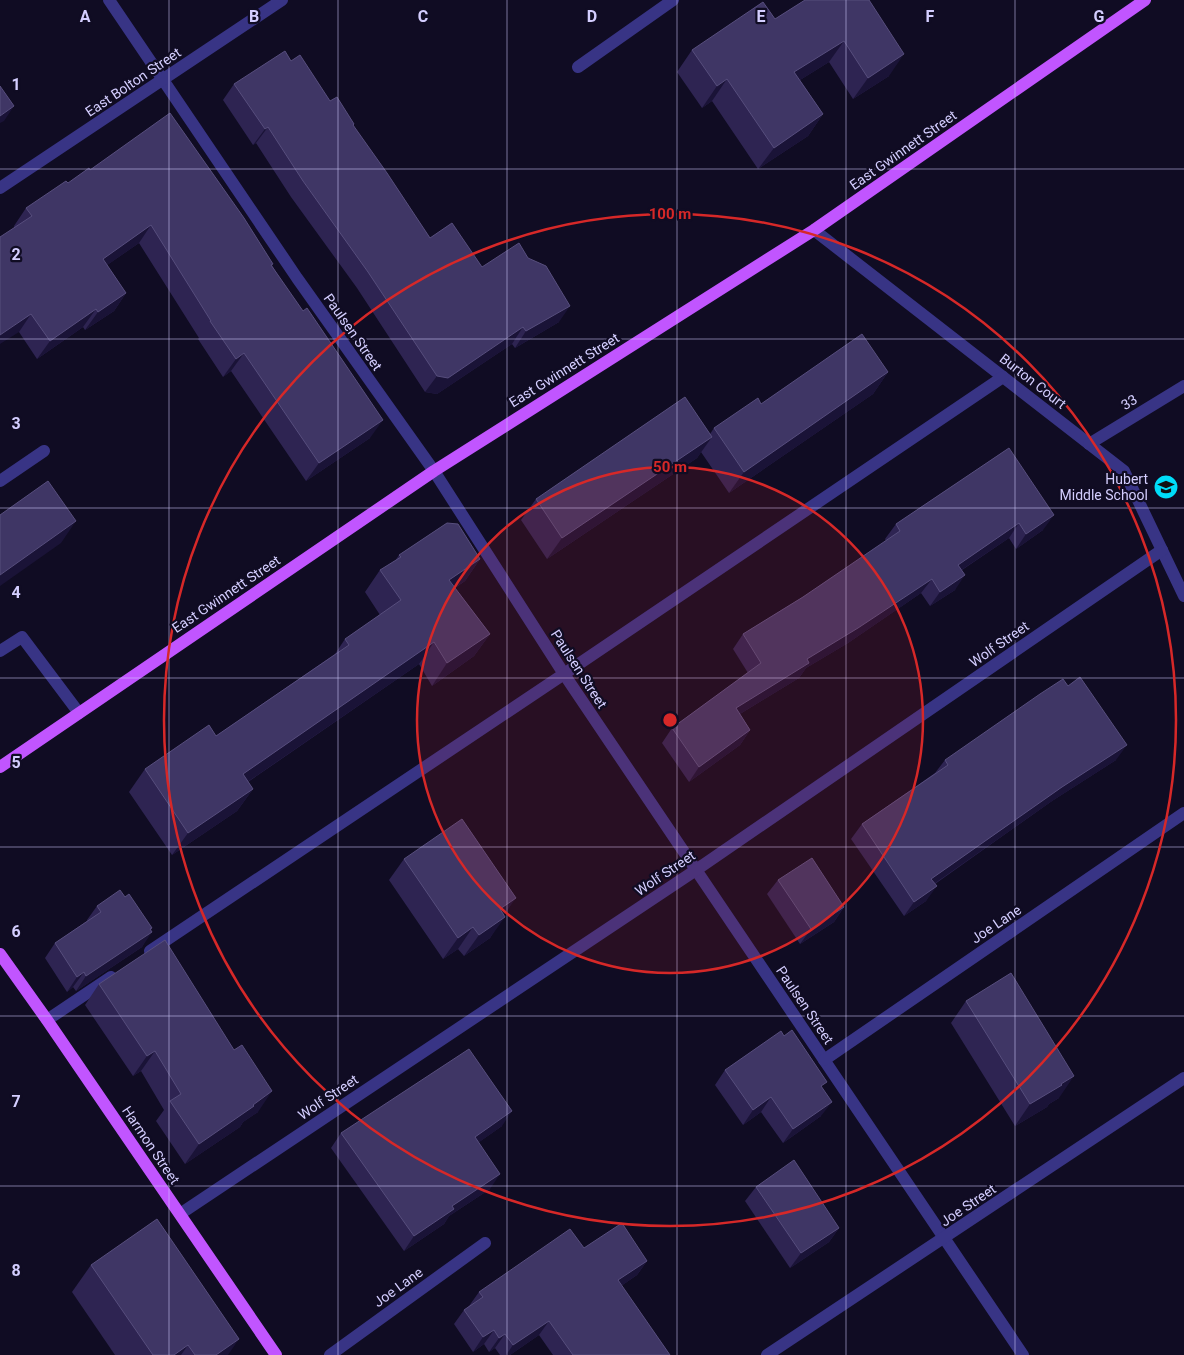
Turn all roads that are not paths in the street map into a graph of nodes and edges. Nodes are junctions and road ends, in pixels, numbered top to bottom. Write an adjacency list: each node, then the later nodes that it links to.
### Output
1 (109, 0): 6 (street, Paulsen Street)
2 (282, 0): 6 (street, East Bolton Street)
3 (673, 0): 5 (street)
4 (1145, 0): 8 (main road, East Gwinnett Street)
5 (578, 67)
6 (163, 79): 7 (street, East Bolton Street); 13 (street, Paulsen Street)
7 (0, 188)
8 (814, 230): 9 (street, Burton Court); 13 (main road, East Gwinnett Street)
9 (1003, 377): 11 (street, Burton Court); 18 (street)
10 (1184, 386): 11 (street, 33)
11 (1089, 444): 15 (street, Burton Court)
12 (44, 451): 14 (street)
13 (434, 471): 18 (street, Paulsen Street); 19 (main road, East Gwinnett Street)
14 (0, 480)
15 (1162, 550): 16 (street, Burton Court); 22 (street, Wolf Street)
16 (1184, 596)
17 (0, 651): 19 (street)
18 (564, 674): 22 (street, Paulsen Street); 24 (street)
19 (79, 713): 20 (main road, East Gwinnett Street)
20 (0, 767)
21 (1184, 813): 27 (street, Joe Lane)
22 (696, 870): 27 (street, Paulsen Street); 29 (street, Wolf Street)
23 (0, 954): 26 (main road, Harmon Street)
24 (137, 959)
25 (121, 970): 26 (street)
26 (47, 1020): 29 (main road, Harmon Street)
27 (824, 1060): 30 (street, Paulsen Street)
28 (1184, 1078): 30 (street, Joe Street)
29 (180, 1214): 32 (main road, Harmon Street)
30 (944, 1238): 34 (street, Joe Street); 35 (street, Paulsen Street)
31 (485, 1243): 33 (street, Joe Lane)
32 (276, 1355)
33 (330, 1355)
34 (767, 1355)
35 (1023, 1355)

